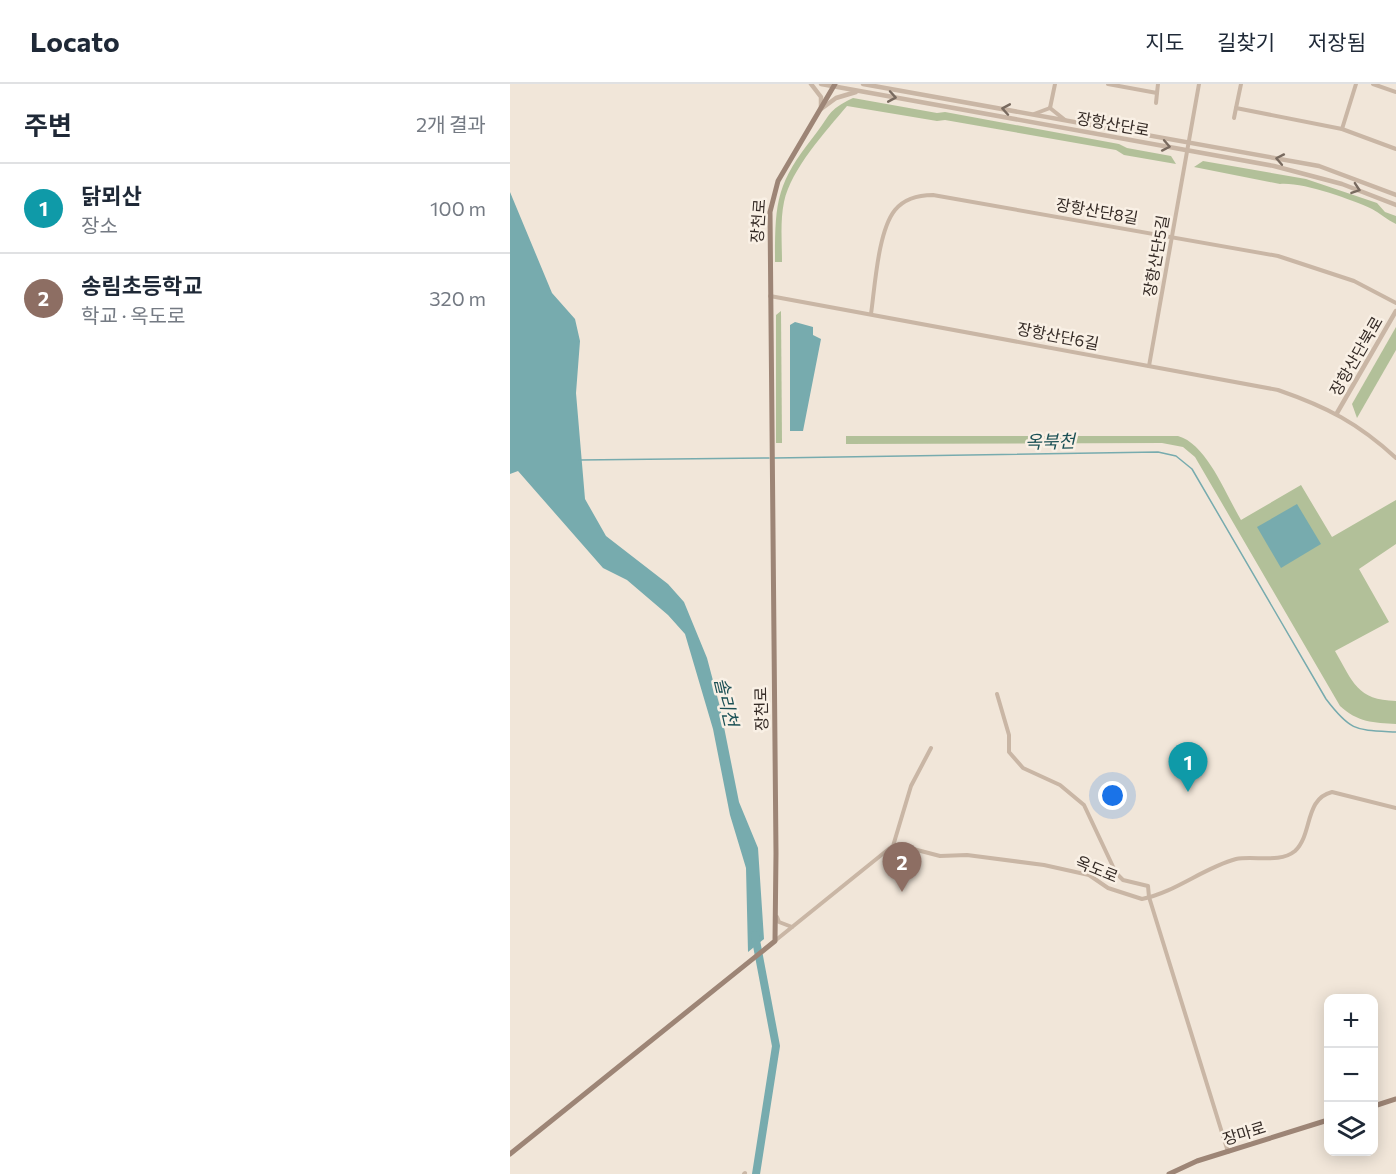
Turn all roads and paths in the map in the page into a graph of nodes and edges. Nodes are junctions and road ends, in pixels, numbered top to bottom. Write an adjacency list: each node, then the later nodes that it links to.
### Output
1 (811, 84): 18 (street)
2 (821, 84): 11 (street, 장항산단로)
3 (865, 84): 19 (street, 장항산단로, one-way to 3)
4 (1055, 84): 16 (street)
5 (1108, 84): 14 (street)
6 (1158, 84): 14 (street)
7 (1199, 84): 23 (street, 장항산단5길)
8 (1241, 84): 17 (street)
9 (1356, 84): 22 (street)
10 (1373, 84): 13 (street)
11 (835, 85): 12 (street, 장항산단로); 18 (main road, 장천로)
12 (862, 92): 18 (street); 25 (street, 장항산단로, one-way to 25)
13 (1396, 92)
14 (1157, 93): 15 (street)
15 (1156, 103)
16 (1050, 108): 19 (street); 21 (street)
17 (1236, 108): 20 (street); 22 (street)
18 (821, 109): 29 (main road, 장천로)
19 (1032, 114): 21 (street, 장항산단로)
20 (1234, 118)
21 (1065, 120): 23 (street, 장항산단로)
22 (1342, 129): 24 (street)
23 (1188, 142): 25 (street, 장항산단5길); 26 (street, 장항산단로, one-way to 23)
24 (1396, 149)
25 (1187, 150): 27 (street, 장항산단로, one-way to 27); 28 (street, 장항산단5길)
26 (1396, 195)
27 (1396, 205)
28 (1172, 236): 30 (street, 장항산단8길); 32 (street, 장항산단8길); 33 (street, 장항산단5길)
29 (770, 296): 32 (street, 장항산단6길); 41 (main road, 장천로)
30 (1396, 303)
31 (1396, 311): 34 (street, 장항산단북로)
32 (871, 314): 33 (street, 장항산단6길)
33 (1149, 366): 34 (street, 장항산단6길)
34 (1337, 413): 35 (street, 장항산단6길)
35 (1396, 458)
36 (996, 694): 40 (street)
37 (931, 748): 39 (street)
38 (1396, 808): 40 (street)
39 (893, 847): 40 (street, 옥도로); 42 (street)
40 (1149, 897): 47 (street)
41 (775, 914): 42 (street); 43 (main road, 장천로)
42 (793, 928): 43 (street)
43 (775, 941): 48 (main road)
44 (1396, 1099): 45 (main road)
45 (1378, 1105)
46 (1324, 1122): 47 (main road, 장마로)
47 (1228, 1152): 49 (main road, 장마로)
48 (510, 1154)
49 (1169, 1174)

